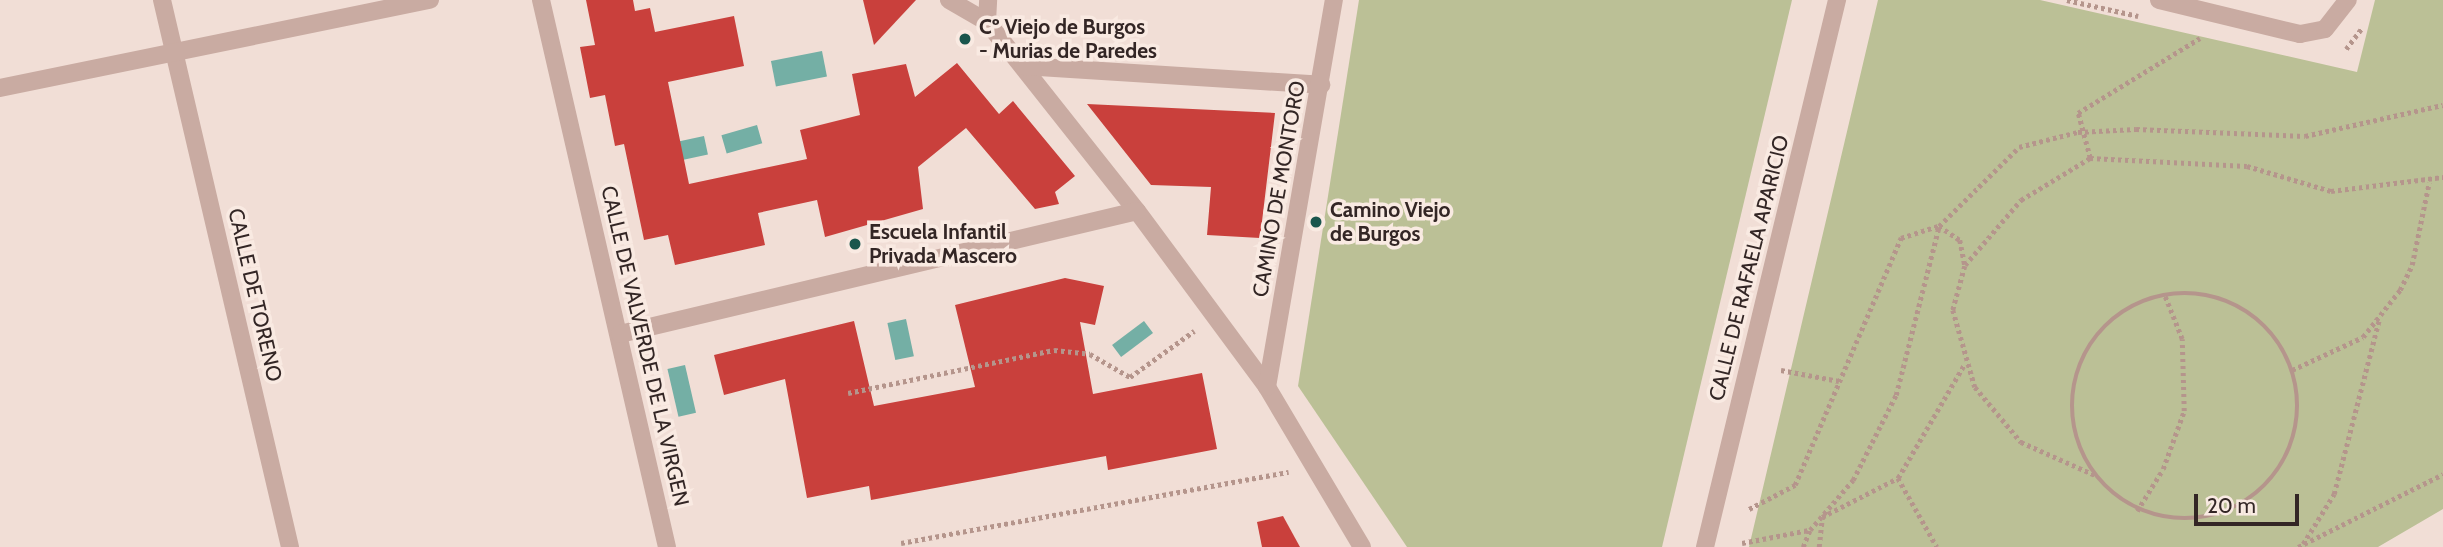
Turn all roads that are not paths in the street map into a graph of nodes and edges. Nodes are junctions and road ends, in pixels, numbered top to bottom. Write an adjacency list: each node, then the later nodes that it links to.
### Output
1 (162, 0): 11 (street, CALLE DE TORENO)
2 (430, 0): 11 (street)
3 (541, 0): 16 (street, CALLE DE VALVERDE DE LA VIRGEN)
4 (949, 0): 10 (street)
5 (988, 0): 10 (street)
6 (1334, 0): 13 (street, CAMINO DE MONTORO)
7 (1837, 0): 21 (street, CALLE DE RAFAELA APARICIO)
8 (2159, 0): 9 (street)
9 (2348, 0)
10 (987, 22): 12 (street)
11 (175, 53): 14 (street); 18 (street, CALLE DE TORENO)
12 (1023, 66): 13 (street); 15 (street)
13 (1321, 85): 17 (street, CAMINO DE MONTORO)
14 (0, 88)
15 (1137, 211): 16 (street); 17 (street)
16 (620, 334): 19 (street, CALLE DE VALVERDE DE LA VIRGEN)
17 (1267, 387): 20 (street)
18 (290, 547)
19 (667, 547)
20 (1363, 547)
21 (1705, 547)

